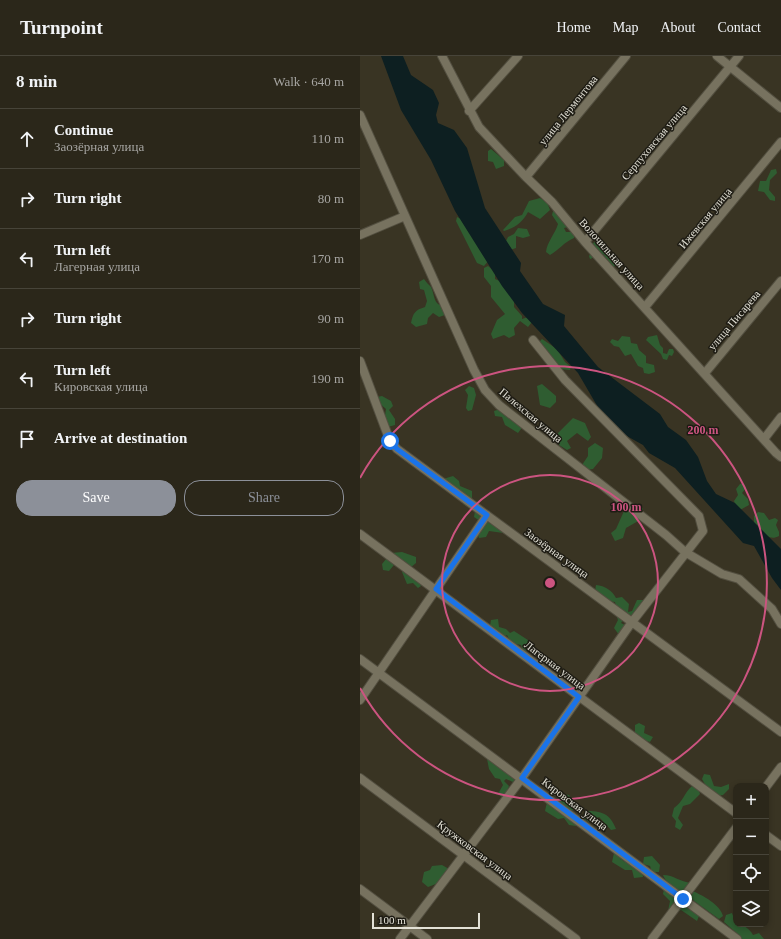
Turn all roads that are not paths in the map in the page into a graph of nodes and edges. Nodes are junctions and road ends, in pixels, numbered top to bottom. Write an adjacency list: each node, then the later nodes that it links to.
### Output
1 (442, 56): 8 (street, Волочильная улица)
2 (518, 56): 8 (street)
3 (626, 56): 11 (street, улица Лермонтова)
4 (717, 56): 6 (street)
5 (739, 56): 6 (street, Серпуховская улица)
6 (730, 68): 7 (street); 14 (street, Серпуховская улица)
7 (781, 108)
8 (469, 110): 11 (street, Волочильная улица)
9 (360, 115): 12 (street, Палехская улица)
10 (781, 142): 16 (street, Ижевская улица)
11 (526, 177): 14 (street, Волочильная улица)
12 (405, 216): 13 (street); 25 (street, Палехская улица)
13 (360, 235)
14 (585, 242): 16 (street, Волочильная улица)
15 (781, 281): 19 (street, улица Писарева)
16 (645, 307): 19 (street, Волочильная улица)
17 (534, 340): 25 (street)
18 (360, 361): 23 (street, Заозёрная улица)
19 (705, 373): 21 (street, Волочильная улица)
20 (781, 417): 21 (street)
21 (764, 438): 22 (street, Волочильная улица)
22 (781, 457)
23 (487, 515): 26 (street); 27 (street, Заозёрная улица)
24 (360, 534): 26 (street, Лагерная улица)
25 (685, 552): 27 (street); 28 (street, Палехская улица)
26 (436, 589): 30 (street); 31 (street, Лагерная улица)
27 (632, 622): 31 (street); 33 (street, Заозёрная улица)
28 (781, 624)
29 (360, 659): 30 (street, Кировская улица)
30 (379, 674): 32 (street); 36 (street, Кировская улица)
31 (579, 697): 36 (street); 38 (street, Лагерная улица)
32 (360, 700)
33 (781, 732)
34 (781, 767): 37 (street)
35 (360, 778): 42 (street, Кружковская улица)
36 (522, 778): 42 (street); 44 (street, Кировская улица)
37 (769, 783)
38 (733, 811)
39 (733, 832): 44 (street)
40 (769, 837): 41 (street)
41 (781, 846)
42 (463, 854): 45 (street); 48 (street, Кружковская улица)
43 (360, 889): 45 (street)
44 (683, 899): 49 (street); 50 (street, Кировская улица)
45 (409, 926): 46 (street); 47 (street)
46 (400, 939)
47 (427, 939)
48 (576, 939)
49 (652, 939)
50 (737, 939)

